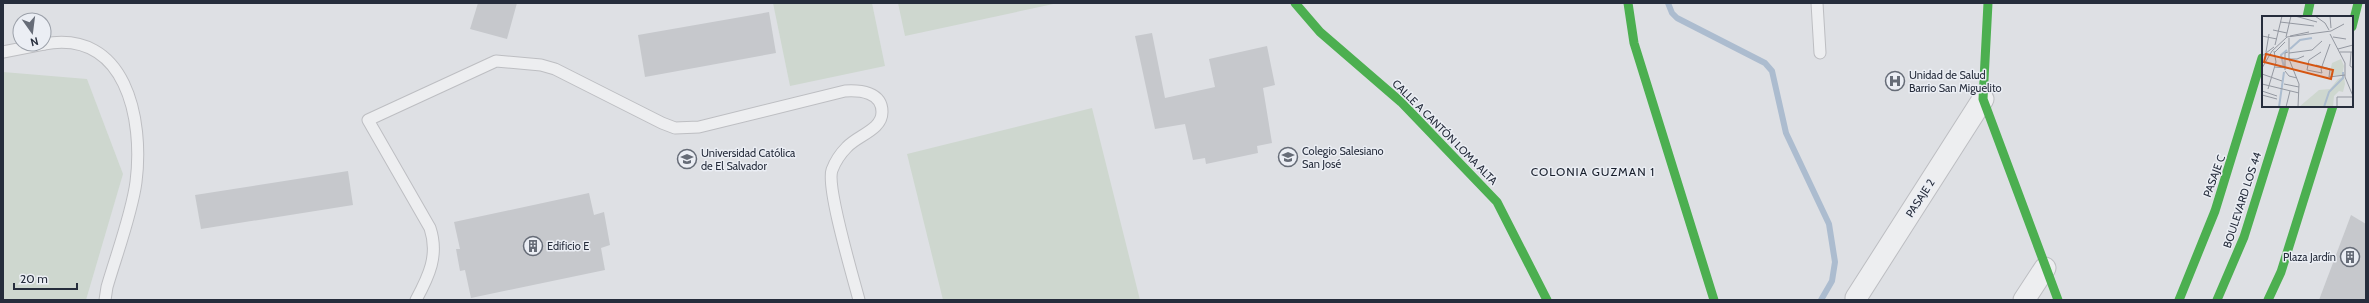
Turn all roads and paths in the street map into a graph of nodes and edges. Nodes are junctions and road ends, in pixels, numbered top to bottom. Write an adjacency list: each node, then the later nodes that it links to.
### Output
1 (1295, 3): 20 (main road, CALLE A CANTÓN LOMA ALTA)
2 (1628, 3): 21 (main road)
3 (1817, 3): 10 (lane)
4 (1988, 3): 12 (main road)
5 (2310, 3): 7 (main road)
6 (2358, 3): 8 (main road)
7 (2307, 16)
8 (2353, 23)
9 (52, 44): 17 (lane)
10 (1820, 53)
11 (2262, 58): 24 (main road, PASAJE C)
12 (1984, 99): 15 (main road); 16 (street, PASAJE 2)
13 (2285, 107): 25 (main road, BOULEVARD LOS 44)
14 (2333, 107): 26 (main road)
15 (2045, 268): 22 (street); 23 (main road)
16 (1856, 298)
17 (105, 300)
18 (416, 300): 19 (lane)
19 (859, 300)
20 (1547, 300)
21 (1714, 300)
22 (2024, 300)
23 (2058, 300)
24 (2179, 300)
25 (2217, 300)
26 (2268, 300)

